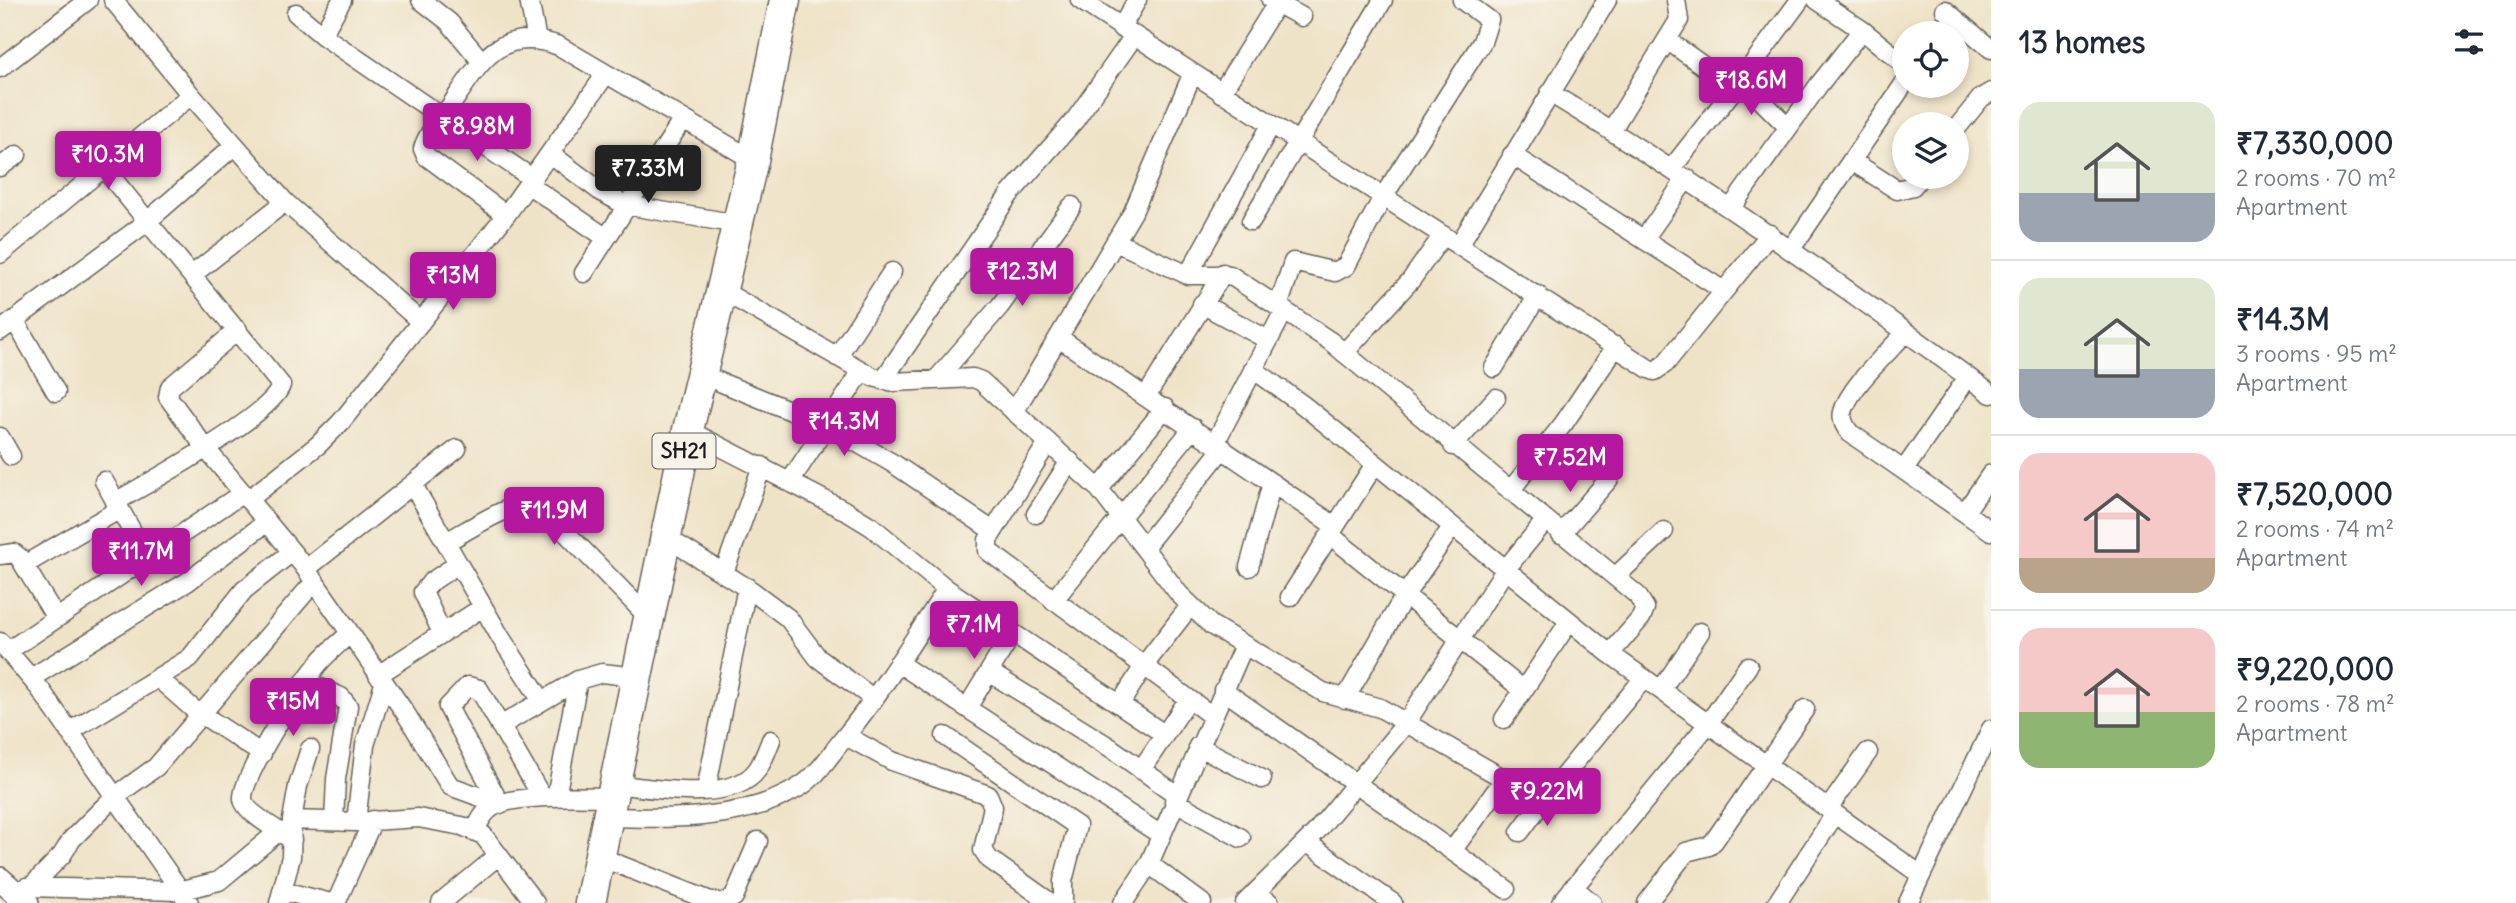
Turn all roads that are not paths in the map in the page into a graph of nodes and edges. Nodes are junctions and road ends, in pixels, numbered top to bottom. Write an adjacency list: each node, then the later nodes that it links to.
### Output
1 (88, 0): 27 (street)
2 (113, 0): 34 (street)
3 (342, 0): 21 (street)
4 (421, 0): 26 (street)
5 (529, 0): 22 (street)
6 (785, 0): 47 (main road, SH21)
7 (1080, 0): 20 (street)
8 (1137, 0): 20 (street)
9 (1383, 0): 42 (street)
10 (1462, 0): 54 (street)
11 (1606, 0): 33 (street)
12 (1676, 0): 23 (street)
13 (1801, 0): 30 (street)
14 (1817, 0): 19 (street)
15 (1278, 2): 18 (street); 32 (street)
16 (1945, 10): 24 (street)
17 (296, 13): 21 (street)
18 (1302, 17)
19 (1862, 30): 25 (street); 40 (street)
20 (1128, 32): 29 (street); 96 (street)
21 (322, 35): 37 (street)
22 (537, 40): 26 (street); 28 (street)
23 (1667, 40): 30 (street); 41 (street)
24 (1991, 48)
25 (1892, 54)
26 (482, 62): 37 (street)
27 (0, 68)
28 (606, 74): 38 (street); 45 (street)
29 (1192, 75): 32 (street); 67 (street)
30 (1741, 80): 40 (street); 51 (street)
31 (1991, 92): 36 (street)
32 (1221, 93): 39 (street)
33 (1549, 93): 41 (street); 46 (street)
34 (191, 95): 43 (street); 50 (street)
35 (1895, 98): 48 (street)
36 (1969, 113)
37 (444, 116): 52 (street); 59 (street)
38 (683, 118): 47 (street); 56 (street)
39 (1271, 125): 42 (street); 75 (street)
40 (1788, 127): 58 (street)
41 (1611, 131): 51 (street)
42 (1298, 142): 54 (street); 61 (street)
43 (235, 145): 55 (street); 60 (street)
44 (16, 155): 49 (street)
45 (552, 155): 52 (street); 56 (street)
46 (1512, 155): 66 (street); 68 (street)
47 (753, 160): 62 (main road, SH21)
48 (1852, 161): 53 (street); 69 (street)
49 (0, 167)
50 (104, 168): 60 (street); 70 (street)
51 (1679, 173): 58 (street); 66 (street)
52 (531, 182): 59 (street); 65 (street)
53 (1892, 187)
54 (1383, 197): 64 (street); 80 (street)
55 (285, 202): 74 (street); 82 (street)
56 (625, 205): 62 (street); 65 (street)
57 (1072, 206): 97 (street)
58 (1731, 208): 63 (street)
59 (506, 215): 82 (street)
60 (148, 221): 74 (street); 81 (street)
61 (1251, 221)
62 (738, 224): 76 (main road, SH21)
63 (1770, 234): 69 (street); 77 (street)
64 (1443, 235): 68 (street); 89 (street)
65 (605, 237): 72 (street)
66 (1644, 239): 77 (street)
67 (1116, 242): 75 (street); 86 (street)
68 (1459, 245): 78 (street)
69 (1791, 249): 85 (street)
70 (0, 254)
71 (892, 272): 90 (street)
72 (584, 273)
73 (1223, 273): 75 (street); 79 (street); 80 (street)
74 (192, 275): 83 (street)
75 (1188, 275)
76 (721, 290): 90 (street); 94 (main road, SH21)
77 (1724, 291): 88 (street)
78 (1538, 295): 88 (street); 91 (street)
79 (1202, 304): 87 (street); 100 (street)
80 (1281, 309): 87 (street); 89 (street)
81 (15, 321): 84 (street); 98 (street)
82 (421, 322): 126 (street)
83 (238, 330): 112 (street); 112 (street)
84 (0, 331)
85 (1906, 332): 95 (street); 117 (street)
86 (1059, 338): 100 (street); 103 (street)
87 (1268, 340): 92 (street)
88 (1616, 346): 125 (street)
89 (1344, 353): 110 (street)
90 (837, 357): 93 (street)
91 (1494, 368)
92 (1252, 369): 109 (street); 115 (street)
93 (862, 371): 96 (street); 104 (street)
94 (700, 374): 104 (street); 106 (main road, SH21)
95 (1968, 377): 99 (street); 117 (street)
96 (883, 380): 97 (street)
97 (936, 380): 103 (street)
98 (57, 392)
99 (1991, 394)
100 (1147, 395): 102 (street)
101 (1496, 398): 110 (street)
102 (1165, 408): 105 (street); 124 (street)
103 (1014, 412): 108 (street)
104 (826, 425): 120 (street); 135 (street)
105 (1193, 428): 109 (street); 130 (street)
106 (688, 430): 116 (street); 139 (main road, SH21)
107 (0, 437): 113 (street)
108 (1048, 442): 114 (street); 135 (street)
109 (1219, 446): 122 (street); 141 (street)
110 (1453, 446): 125 (street)
111 (457, 449): 123 (street)
112 (207, 450): 126 (street); 127 (street)
113 (11, 456)
114 (1070, 461): 124 (street); 129 (street)
115 (1374, 464): 133 (street); 134 (street)
116 (762, 466): 120 (street); 149 (street)
117 (1904, 470): 128 (street)
118 (1991, 474): 128 (street)
119 (1609, 479): 138 (street)
120 (790, 480): 153 (street)
121 (104, 481): 127 (street)
122 (1272, 483): 134 (street); 147 (street)
123 (413, 485): 140 (street); 150 (street)
124 (1099, 489): 130 (street)
125 (1510, 491): 131 (street)
126 (245, 497): 132 (street); 144 (street)
127 (118, 506): 144 (street); 146 (street)
128 (1965, 512): 137 (street)
129 (1036, 514)
130 (1123, 515): 141 (street); 156 (street)
131 (1545, 521): 138 (street); 148 (street)
132 (267, 522): 142 (street); 175 (street)
133 (1452, 527): 148 (street); 154 (street)
134 (1332, 530): 154 (street); 155 (street)
135 (993, 531): 156 (street)
136 (1664, 531): 151 (street)
137 (1991, 531)
138 (1561, 534): 151 (street)
139 (667, 538): 149 (street); 160 (main road, SH21)
140 (446, 542): 145 (street); 160 (street)
141 (1144, 546): 157 (street)
142 (292, 552): 150 (street); 176 (street)
143 (0, 555): 146 (street)
144 (147, 558): 159 (street)
145 (458, 564): 158 (street); 164 (street)
146 (24, 565): 159 (street)
147 (1249, 567)
148 (1505, 570): 161 (street); 166 (street)
149 (724, 573): 152 (street)
150 (310, 575): 163 (street); 191 (street)
151 (1615, 577): 169 (street)
152 (747, 587): 184 (street); 212 (street)
153 (947, 589): 165 (street); 170 (street)
154 (1405, 595): 166 (street); 185 (street)
155 (1290, 597)
156 (1053, 601): 171 (street)
157 (1190, 606): 167 (street); 171 (street)
158 (483, 607): 164 (street); 187 (street)
159 (56, 618): 168 (street)
160 (650, 619): 174 (main road, SH21)
161 (1569, 622): 169 (street); 182 (street)
162 (1700, 632): 183 (street)
163 (350, 633): 178 (street); 180 (street)
164 (442, 633): 178 (street)
165 (1012, 634): 173 (street); 188 (street)
166 (1460, 638): 182 (street); 194 (street)
167 (1244, 645): 181 (street); 185 (street)
168 (4, 646): 175 (street)
169 (1610, 654): 177 (street)
170 (898, 663): 184 (street); 189 (street)
171 (1145, 664): 186 (street); 188 (street)
172 (1748, 666): 195 (street)
173 (989, 672): 189 (street); 208 (street)
174 (638, 677): 179 (street); 216 (main road, SH21)
175 (31, 678): 198 (street)
176 (158, 678): 191 (street); 198 (street)
177 (1644, 678): 183 (street); 217 (street)
178 (381, 679): 218 (street); 221 (street)
179 (578, 680): 187 (street); 214 (street)
180 (304, 681): 206 (street); 220 (street)
181 (1223, 690): 192 (street); 211 (street)
182 (1523, 690): 193 (street)
183 (1661, 690): 195 (street)
184 (874, 699): 200 (street)
185 (1345, 699): 194 (street)
186 (1188, 700): 192 (street); 199 (street)
187 (542, 701): 196 (street)
188 (1120, 704): 199 (street)
189 (967, 708): 225 (street)
190 (1805, 709): 207 (street)
191 (200, 713): 206 (street); 213 (street)
192 (1212, 716): 203 (street)
193 (1504, 719)
194 (1406, 723): 209 (street); 211 (street)
195 (1708, 724): 207 (street); 234 (street)
196 (500, 726): 214 (street); 218 (street)
197 (1991, 729): 233 (street)
198 (69, 732): 213 (street)
199 (1164, 734): 208 (street)
200 (846, 736): 216 (street); 246 (street)
201 (945, 736): 247 (street)
202 (771, 740): 212 (street)
203 (1198, 746): 210 (street); 215 (street)
204 (310, 749): 222 (street)
205 (1868, 752): 219 (street)
206 (262, 754): 222 (street)
207 (1766, 765): 219 (street); 253 (street)
208 (1141, 770): 215 (street)
209 (1506, 778): 217 (street); 229 (street)
210 (1262, 779)
211 (1357, 782): 228 (street); 229 (street)
212 (706, 790): 216 (street)
213 (114, 797): 236 (street); 237 (street)
214 (549, 797): 216 (street); 218 (street)
215 (1175, 798): 225 (street); 226 (street)
216 (611, 799): 231 (main road, SH21)
217 (1543, 801): 224 (street)
218 (500, 804): 223 (street)
219 (1831, 812): 233 (street); 254 (street)
220 (334, 821): 221 (street); 222 (street)
221 (364, 821): 223 (street); 242 (street)
222 (288, 830): 237 (street); 238 (street)
223 (475, 830): 230 (street)
224 (1520, 832)
225 (1161, 835): 232 (street)
226 (1241, 838)
227 (758, 841): 239 (street)
228 (1306, 842): 240 (street); 250 (street)
229 (1452, 850): 235 (street)
230 (499, 855): 243 (street); 244 (street)
231 (600, 857): 239 (street); 245 (main road, SH21)
232 (1149, 864): 248 (street); 249 (street)
233 (1921, 875): 255 (street)
234 (1573, 887): 251 (street); 252 (street)
235 (1506, 889)
236 (20, 894): 237 (street)
237 (184, 897)
238 (281, 897): 241 (street)
239 (681, 897)
240 (1257, 899)
241 (331, 903)
242 (336, 903)
243 (441, 903)
244 (536, 903)
245 (590, 903)
246 (1051, 903)
247 (1063, 903)
248 (1123, 903)
249 (1202, 903)
250 (1393, 903)
251 (1561, 903)
252 (1592, 903)
253 (1647, 903)
254 (1777, 903)
255 (1908, 903)

